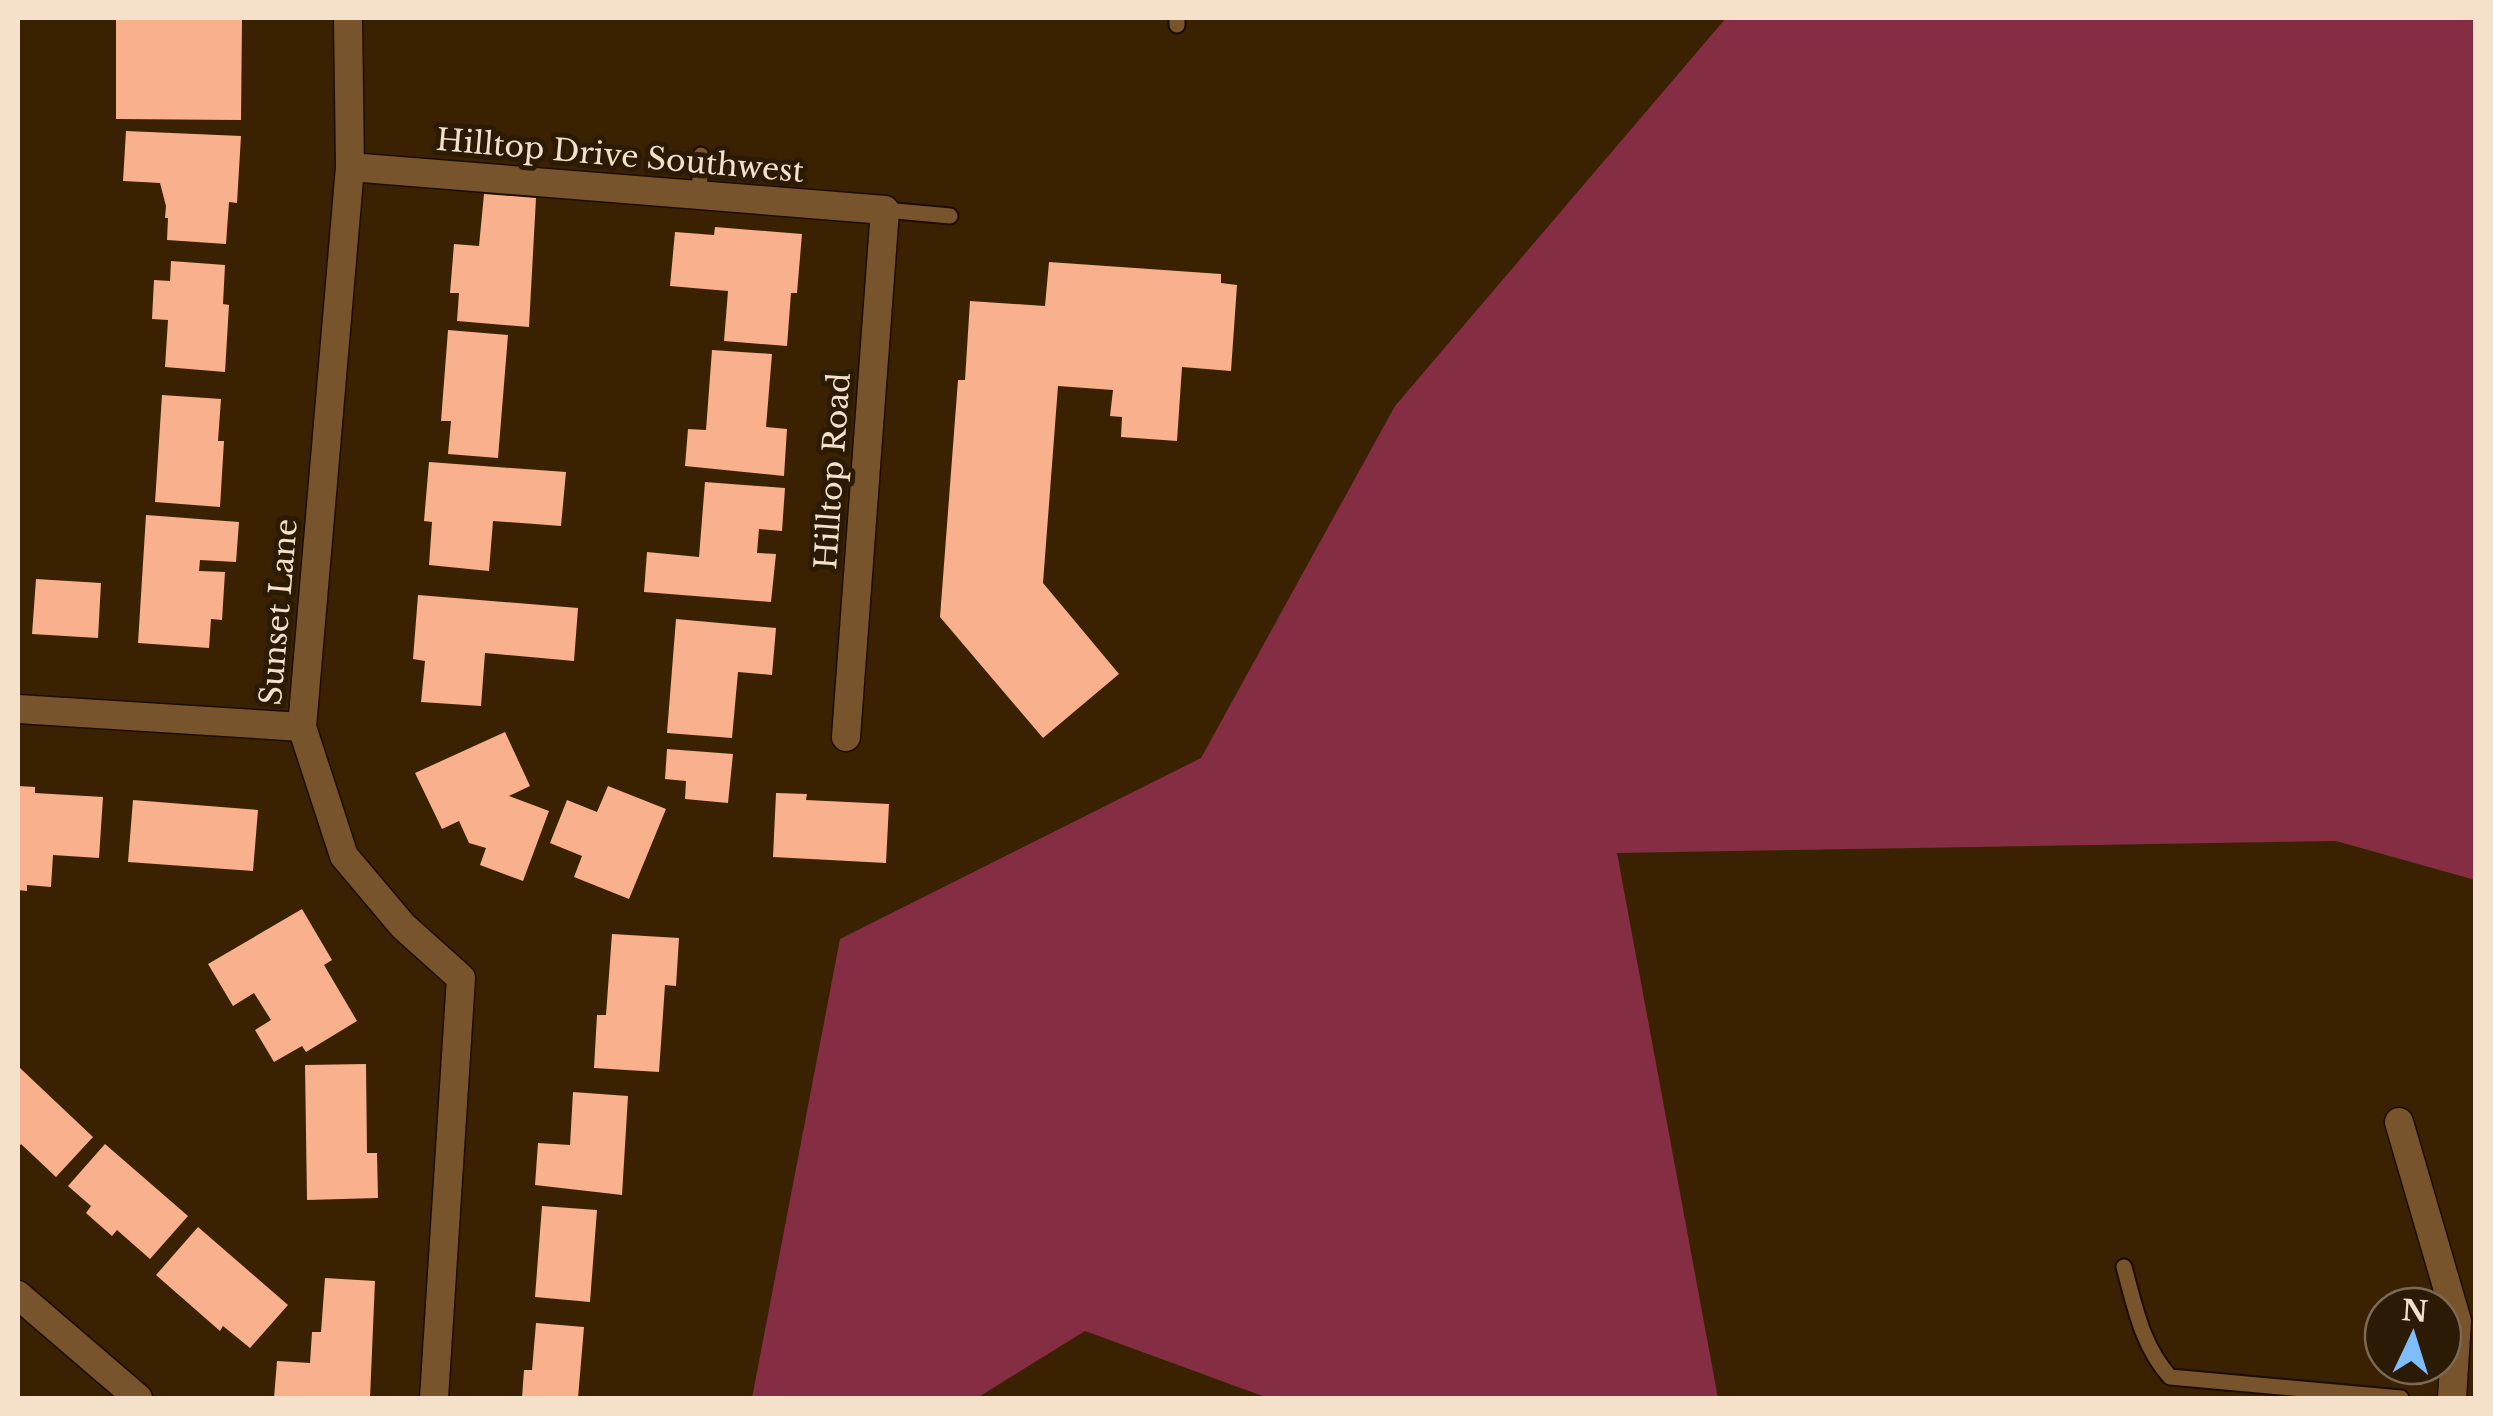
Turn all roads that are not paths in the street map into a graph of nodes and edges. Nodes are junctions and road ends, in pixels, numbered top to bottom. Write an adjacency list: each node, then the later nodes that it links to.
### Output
1 (348, 18): 3 (street, Sunset Lane)
2 (702, 155): 4 (lane)
3 (350, 167): 4 (street, Hilltop Drive Southwest); 8 (street, Sunset Lane)
4 (698, 196): 5 (street, Hilltop Drive Southwest)
5 (885, 210): 6 (lane); 9 (street, Hilltop Road)
6 (950, 216)
7 (18, 708): 8 (street)
8 (302, 727): 14 (street, Sunset Lane)
9 (846, 737)
10 (2399, 1122): 16 (street)
11 (2124, 1268): 15 (lane)
12 (19, 1300): 13 (street)
13 (138, 1398)
14 (434, 1398)
15 (2401, 1398)
16 (2452, 1398)

